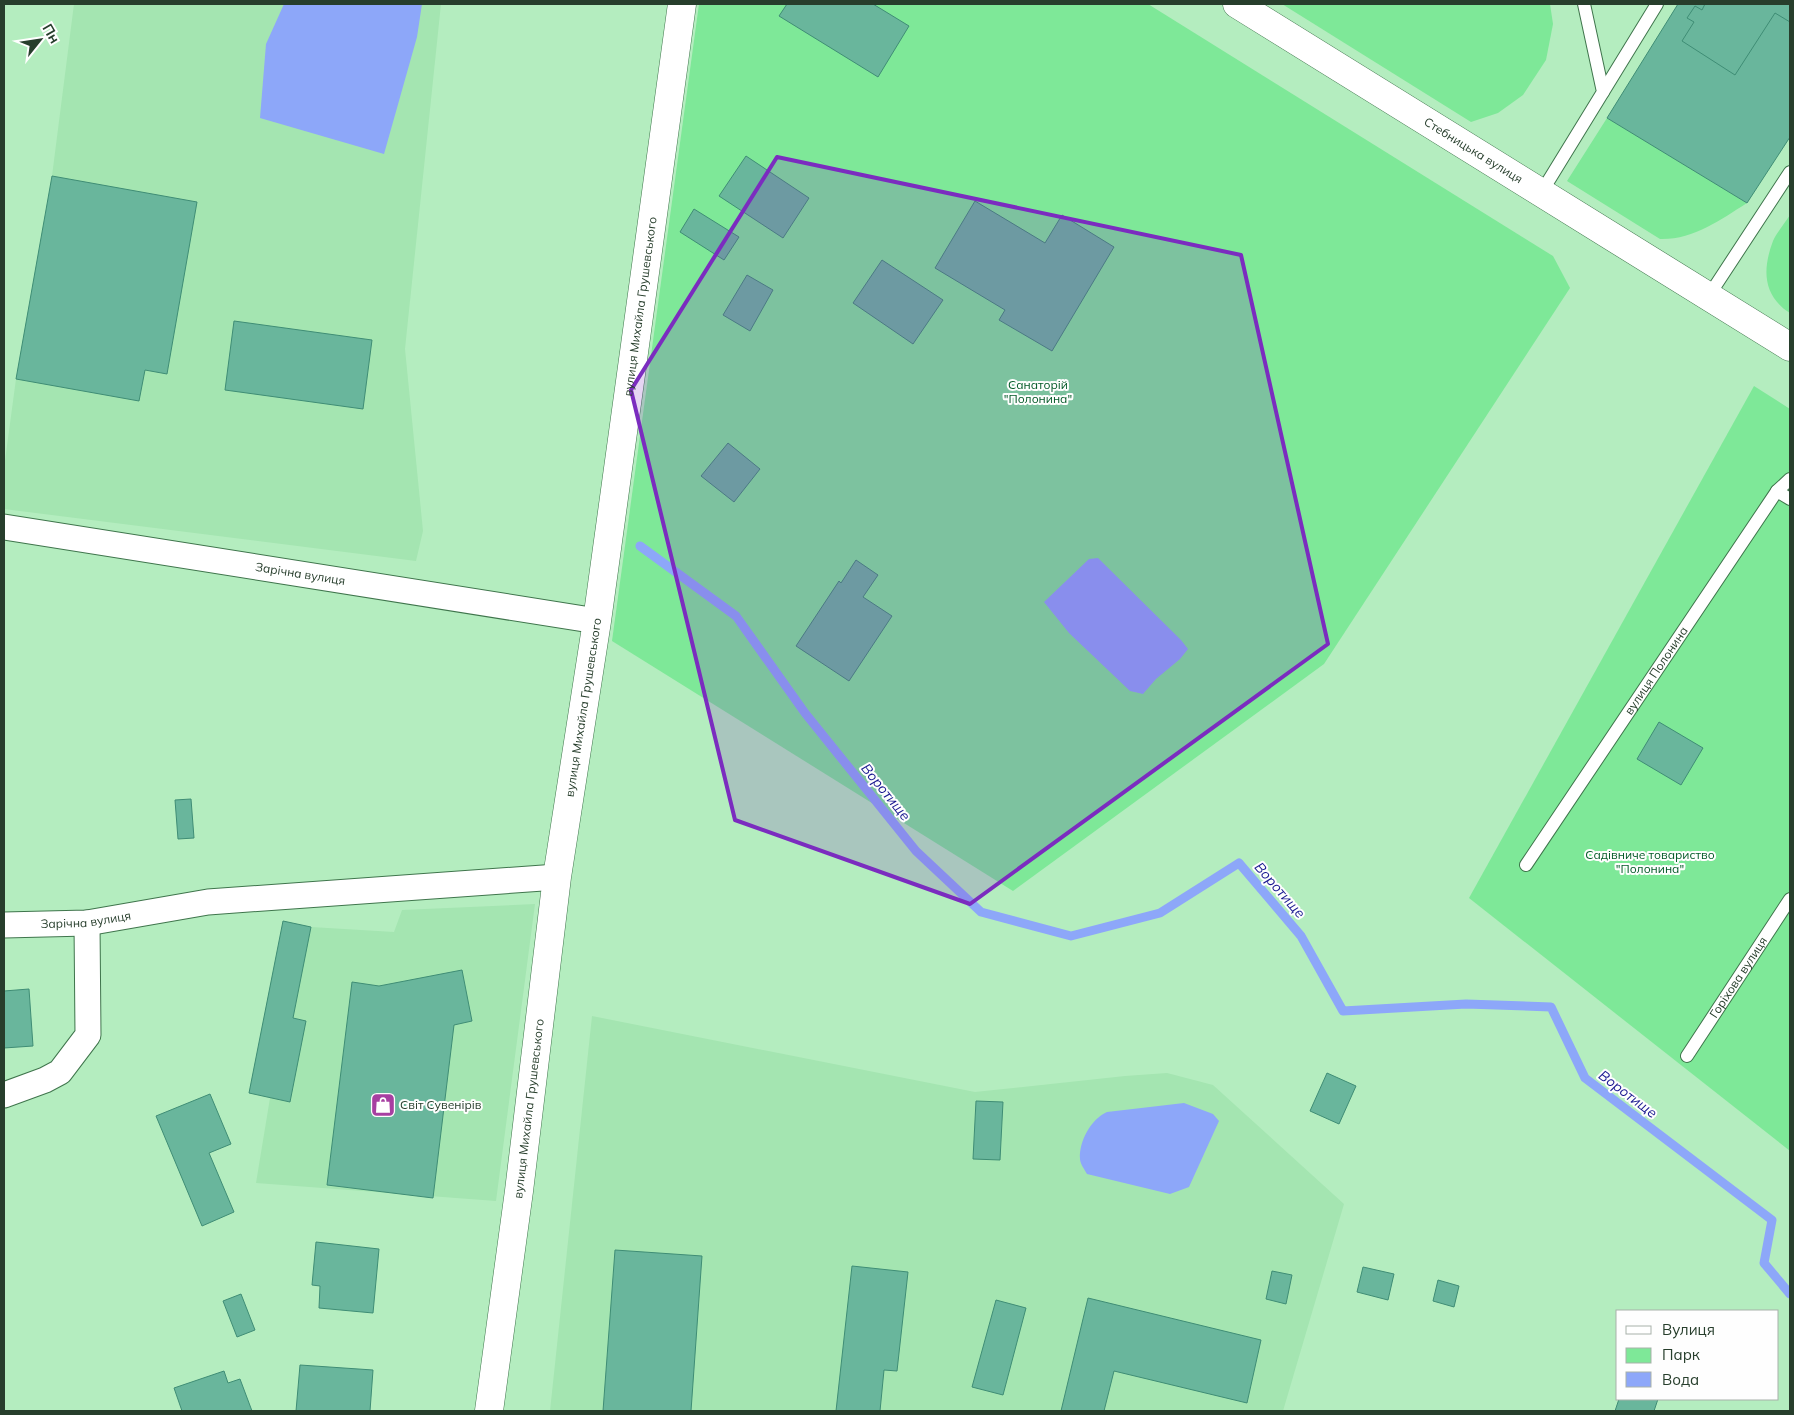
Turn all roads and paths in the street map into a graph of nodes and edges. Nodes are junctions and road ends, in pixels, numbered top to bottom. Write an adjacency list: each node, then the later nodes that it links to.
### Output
1 (682, 4): 14 (street, вулиця Михайла Грушевського)
2 (1237, 4): 7 (street, Стебницька вулиця)
3 (1584, 4): 5 (lane)
4 (1657, 4): 5 (lane)
5 (1603, 92): 7 (lane)
6 (1790, 172): 8 (lane)
7 (1541, 193): 8 (street, Стебницька вулиця)
8 (1708, 297): 9 (street, Стебницька вулиця)
9 (1790, 348)
10 (1790, 479): 11 (lane, вулиця Полонина)
11 (1777, 491): 12 (lane); 15 (lane, вулиця Полонина)
12 (1790, 500)
13 (4, 527): 14 (street, Зарічна вулиця)
14 (597, 621): 16 (street, вулиця Михайла Грушевського)
15 (1526, 865)
16 (557, 877): 18 (street, Зарічна вулиця); 22 (street, вулиця Михайла Грушевського)
17 (1790, 899): 20 (lane, Горіхова вулиця)
18 (87, 923): 19 (street, Зарічна вулиця); 21 (street)
19 (4, 926)
20 (1687, 1056)
21 (4, 1095)
22 (489, 1411)

